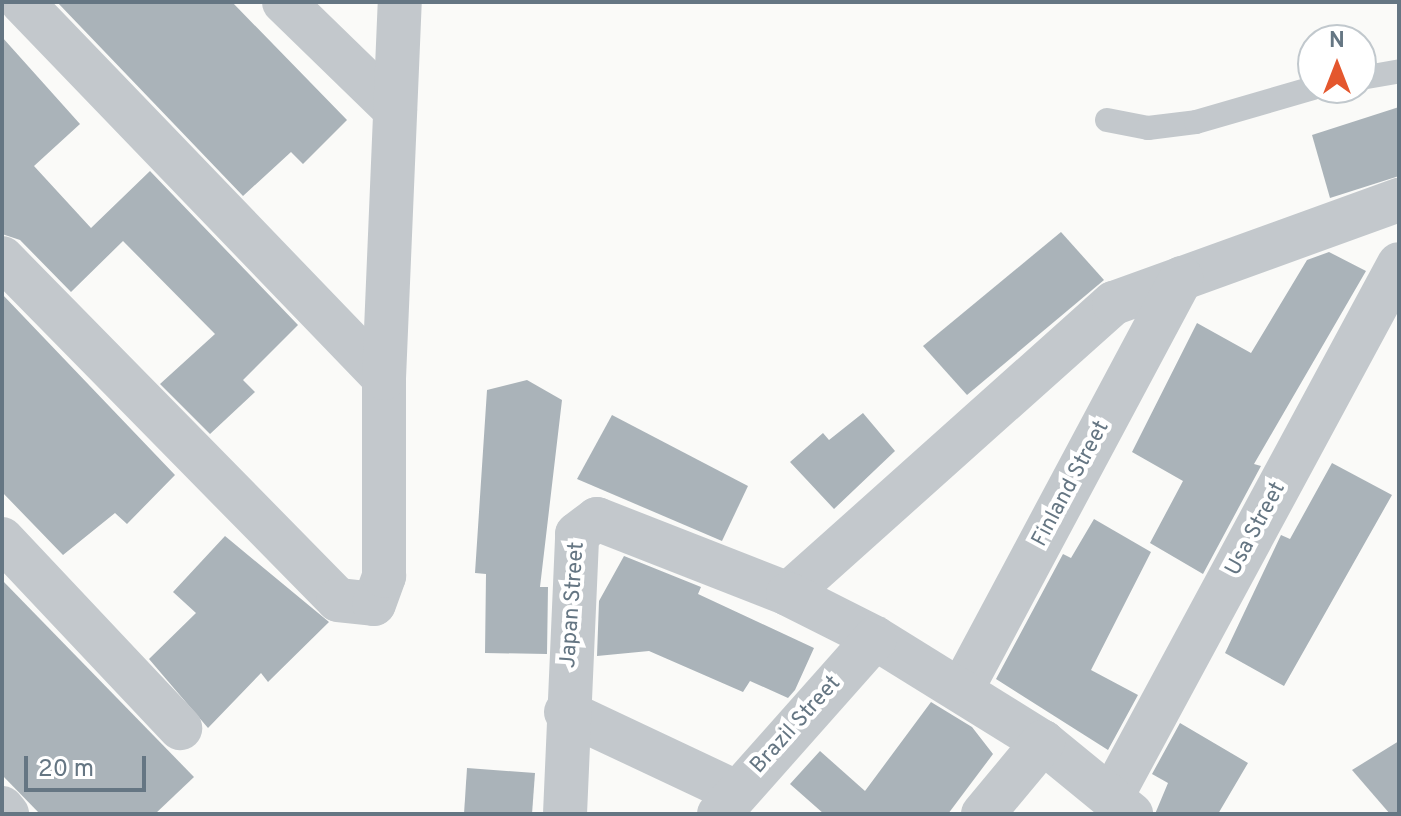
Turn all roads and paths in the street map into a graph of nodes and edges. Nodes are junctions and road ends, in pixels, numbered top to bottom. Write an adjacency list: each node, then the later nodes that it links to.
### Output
1 (22, 2): 13 (street)
2 (284, 2): 7 (street)
3 (400, 2): 7 (street)
4 (1399, 71): 5 (lane)
5 (1377, 75)
6 (1297, 93): 8 (lane)
7 (395, 110): 13 (street)
8 (1107, 120)
9 (1399, 200): 12 (street)
10 (2, 258): 13 (street)
11 (1399, 264): 22 (street, Usa Street)
12 (1181, 278): 15 (street); 17 (street, Finland Street)
13 (384, 378)
14 (2, 539): 19 (street)
15 (788, 594): 16 (street, Japan Street); 18 (street, Japan Street)
16 (875, 638): 17 (street, Japan Street); 21 (street, Brazil Street)
17 (962, 689): 20 (street, Japan Street)
18 (566, 712): 21 (street); 25 (street, Japan Street)
19 (180, 728)
20 (1043, 742): 22 (street, Japan Street); 26 (street)
21 (728, 803)
22 (1122, 804)
23 (2, 808): 24 (street)
24 (7, 814)
25 (565, 814)
26 (983, 814)

